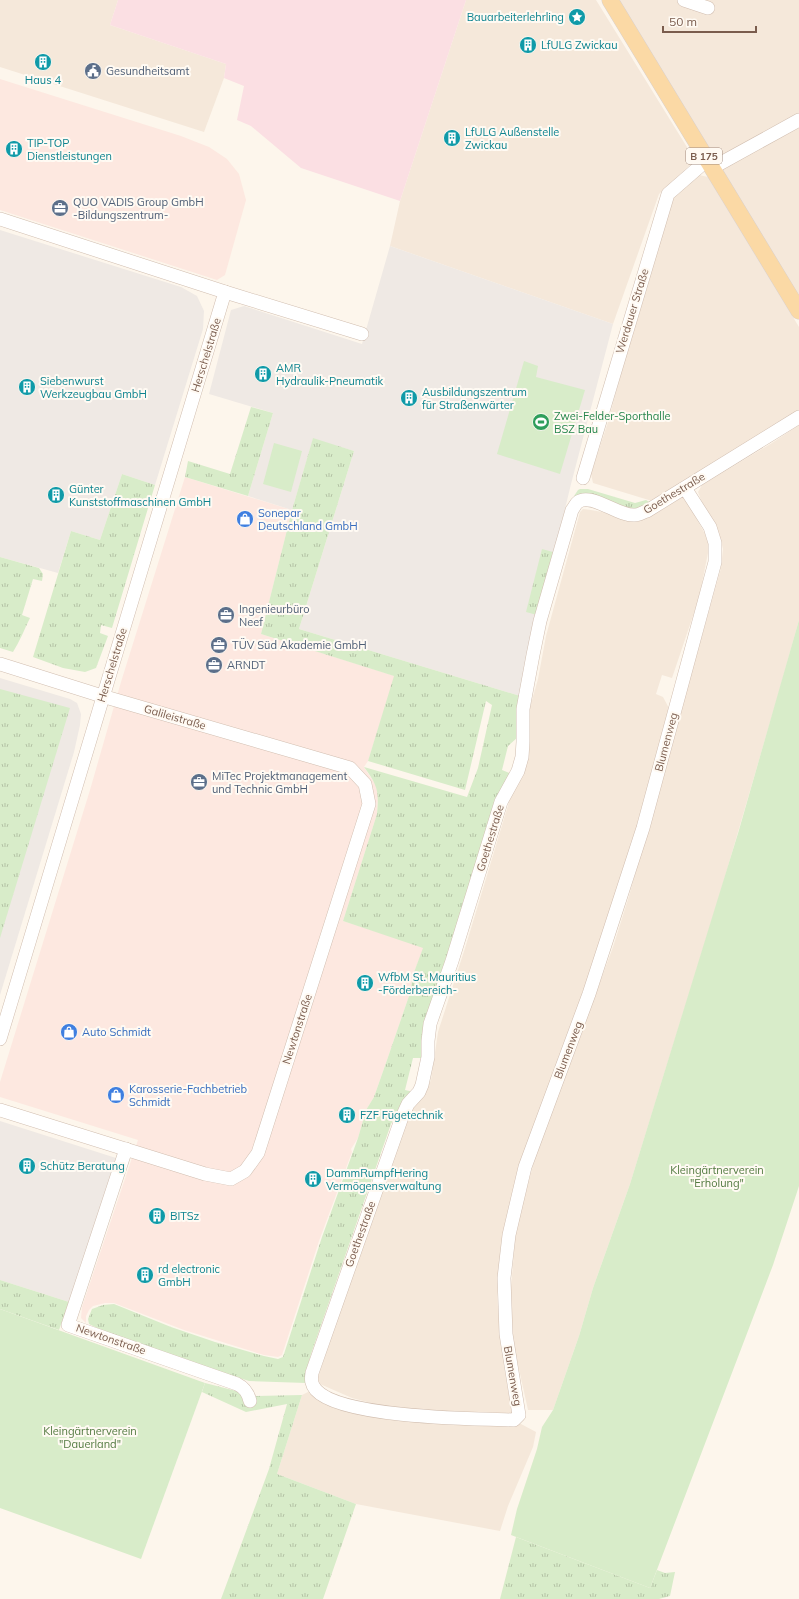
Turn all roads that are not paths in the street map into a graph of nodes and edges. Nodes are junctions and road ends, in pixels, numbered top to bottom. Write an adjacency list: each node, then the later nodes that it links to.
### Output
1 (610, 0): 5 (main road, B 175)
2 (684, 0): 3 (street)
3 (708, 8)
4 (799, 120): 5 (street, Werdauer Straße)
5 (709, 164): 8 (main road, B 175); 11 (street, Werdauer Straße)
6 (0, 219): 7 (street)
7 (225, 292): 9 (street); 14 (street, Herschelstraße)
8 (799, 311)
9 (362, 334)
10 (799, 417): 12 (street, Goethestraße)
11 (583, 478)
12 (685, 488): 19 (street, Goethestraße); 19 (street, Blumenweg)
13 (0, 664): 14 (street, Galileistraße)
14 (102, 696): 15 (street, Galileistraße); 16 (street, Herschelstraße)
15 (350, 768): 18 (street, Newtonstraße)
16 (0, 1039)
17 (0, 1110): 18 (street, Newtonstraße)
18 (126, 1150): 20 (street, Newtonstraße)
19 (312, 1384)
20 (250, 1401)

